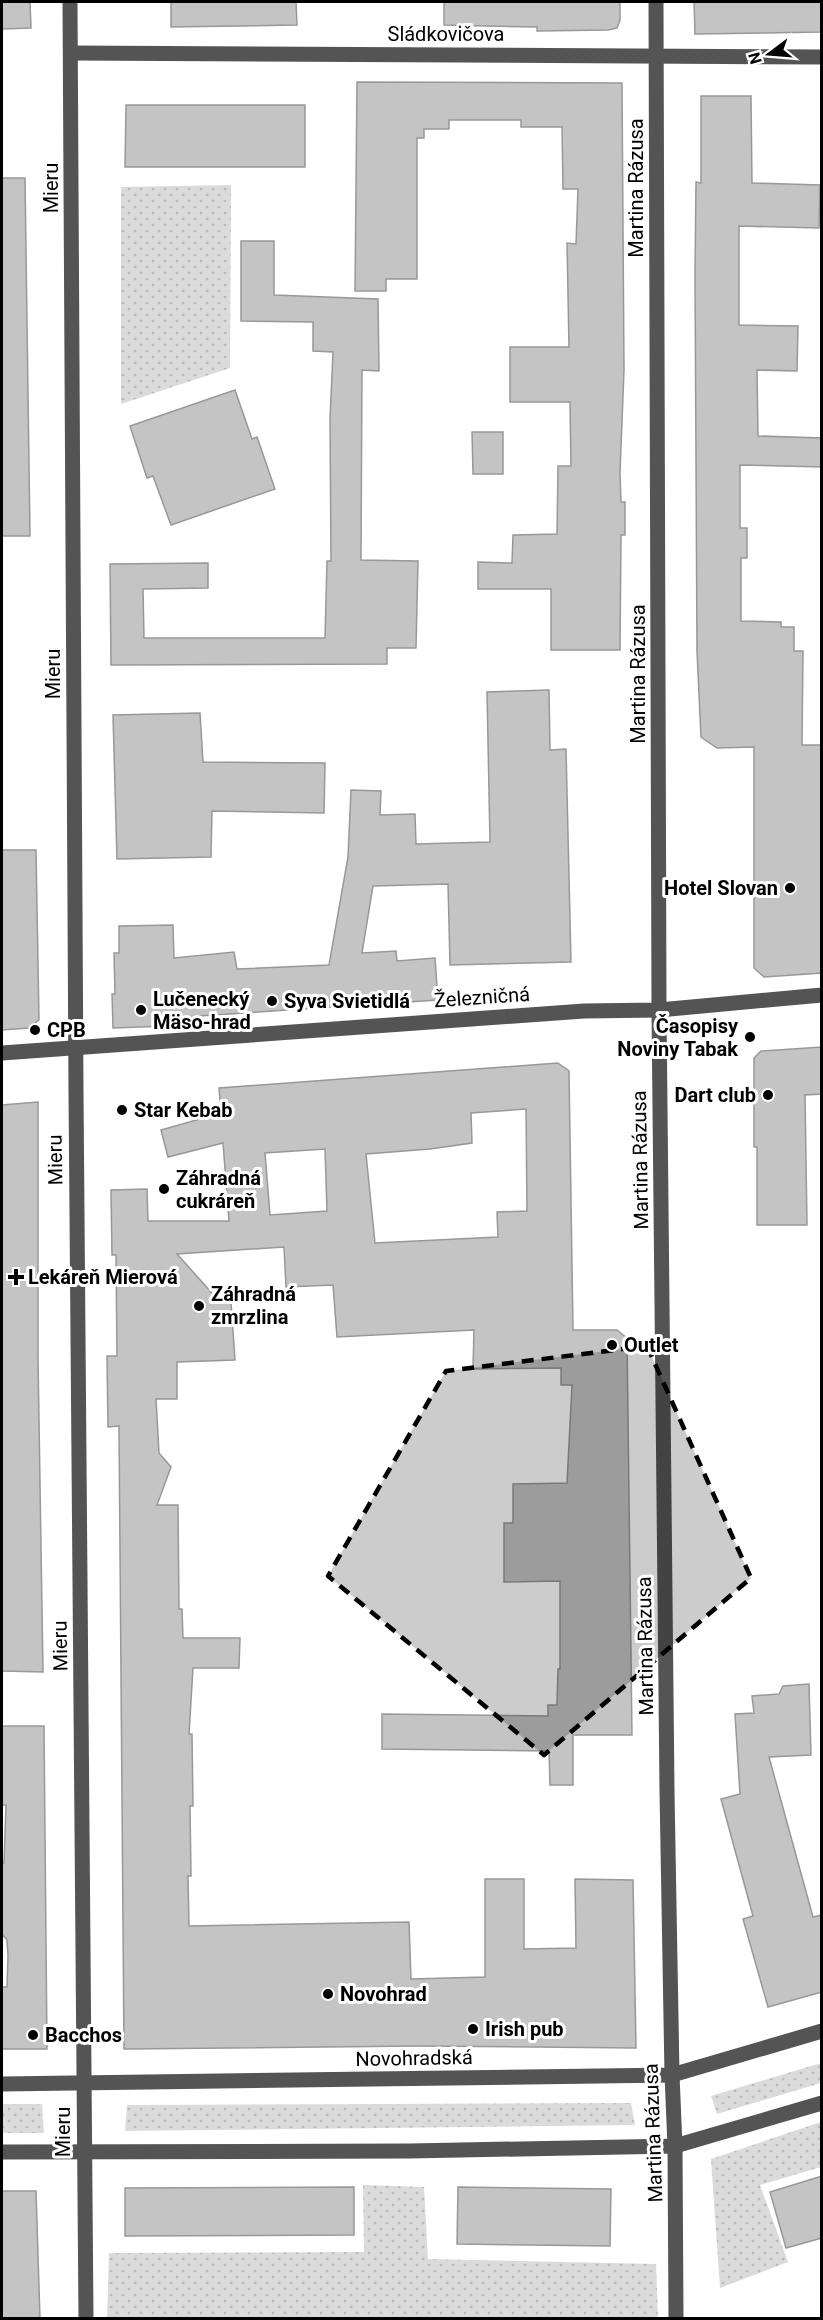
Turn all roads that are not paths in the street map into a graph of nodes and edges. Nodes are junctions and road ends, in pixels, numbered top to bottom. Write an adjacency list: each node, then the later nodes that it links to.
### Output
1 (70, 2): 3 (street, Mieru)
2 (656, 2): 4 (street, Martina Rázusa)
3 (70, 53): 4 (street, Sládkovičova); 8 (street, Mieru)
4 (656, 55): 5 (street, Sládkovičova); 7 (street, Martina Rázusa)
5 (822, 57)
6 (822, 995): 7 (street, Železničná)
7 (659, 1010): 8 (street, Železničná); 11 (street, Martina Rázusa)
8 (75, 1047): 9 (street, Železničná); 13 (street, Mieru)
9 (2, 1053)
10 (822, 2031): 11 (street, Novohradská)
11 (672, 2075): 13 (street, Novohradská); 15 (street, Martina Rázusa)
12 (2, 2084): 13 (street, Novohradská)
13 (85, 2084): 16 (street, Mieru)
14 (822, 2103): 15 (street)
15 (675, 2146): 16 (street); 19 (street, Martina Rázusa)
16 (84, 2151): 17 (street); 18 (street, Mieru)
17 (2, 2152)
18 (86, 2319)
19 (676, 2319)

